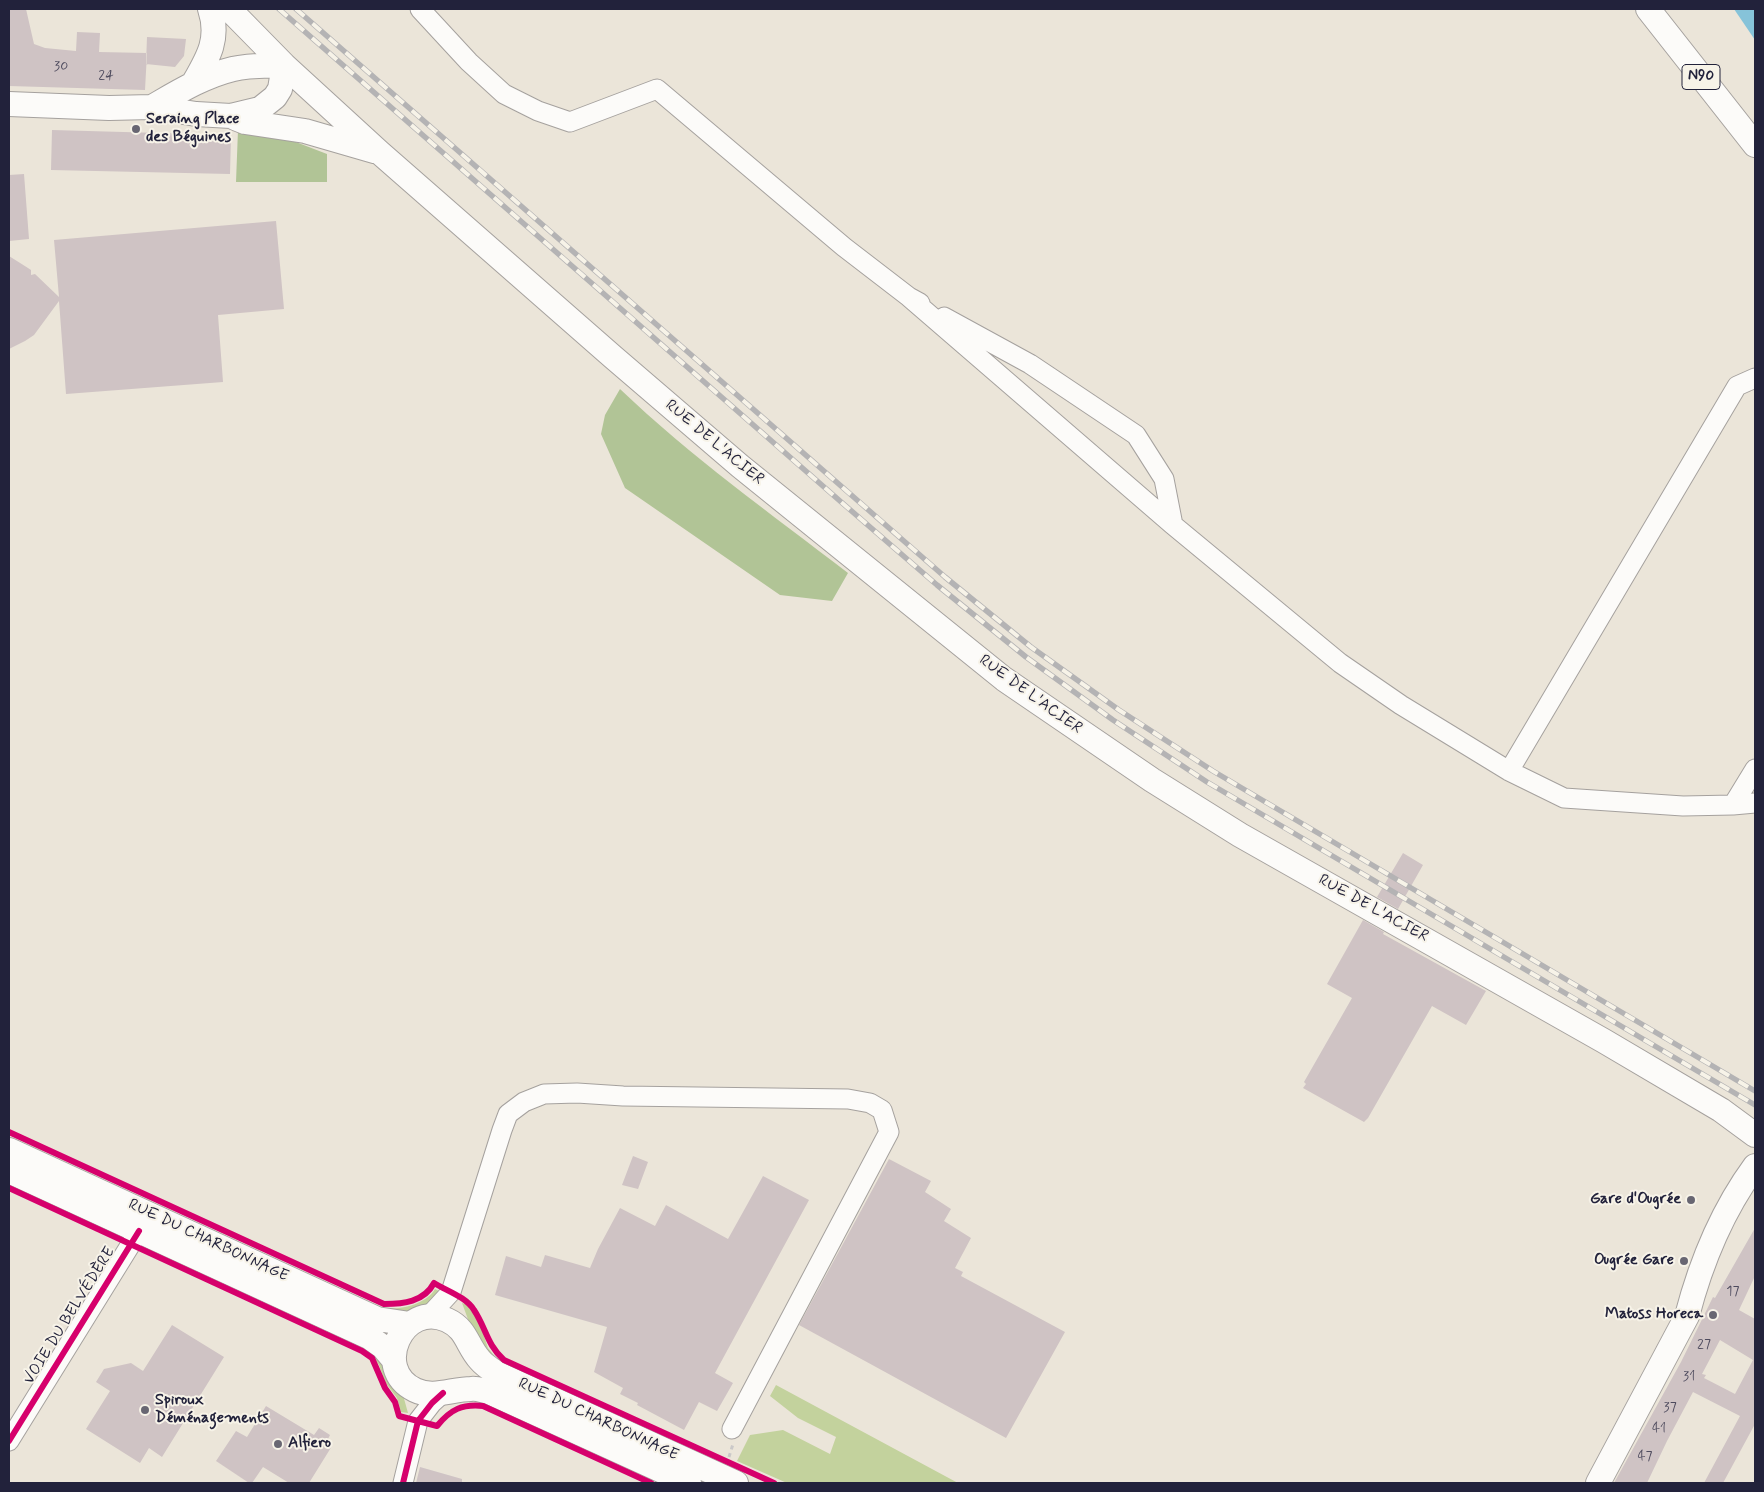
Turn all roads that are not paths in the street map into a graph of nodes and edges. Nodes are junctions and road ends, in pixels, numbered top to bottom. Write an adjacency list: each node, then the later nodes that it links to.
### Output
1 (210, 9): 6 (main road)
2 (229, 9): 5 (main road, RUE DE L'ACIER)
3 (420, 9): 12 (street)
4 (1648, 9): 10 (main road, N90)
5 (284, 65): 6 (main road); 9 (main road); 11 (main road, RUE DE L'ACIER)
6 (192, 84): 8 (main road)
7 (9, 104): 8 (main road)
8 (152, 107): 9 (main road)
9 (231, 116): 11 (main road)
10 (1755, 145)
11 (379, 152): 19 (main road, RUE DE L'ACIER)
12 (909, 297): 14 (street); 14 (street)
13 (1755, 378): 16 (street)
14 (1173, 524): 16 (street)
15 (1755, 769): 18 (street)
16 (1510, 771): 18 (street)
17 (1755, 803): 18 (street)
18 (1733, 805)
19 (1755, 1134)
20 (9, 1150): 25 (main road, RUE DU CHARBONNAGE)
21 (1755, 1166): 36 (main road)
22 (9, 1171): 23 (main road, RUE DU CHARBONNAGE)
23 (139, 1231): 27 (main road, RUE DU CHARBONNAGE); 32 (street, VOIE DU BELVÉDÈRE)
24 (451, 1292): 25 (street); 26 (street); 31 (street)
25 (419, 1320): 26 (main road, RUE DU CHARBONNAGE); 27 (main road)
26 (466, 1337): 29 (main road); 33 (main road, RUE DU CHARBONNAGE)
27 (394, 1360): 28 (main road, RUE DU CHARBONNAGE)
28 (409, 1386): 29 (main road, RUE DU CHARBONNAGE); 30 (street)
29 (445, 1392): 30 (street); 35 (main road, RUE DU CHARBONNAGE)
30 (418, 1421): 34 (street)
31 (732, 1429)
32 (9, 1441)
33 (736, 1474)
34 (403, 1483)
35 (689, 1483)
36 (1598, 1483)

